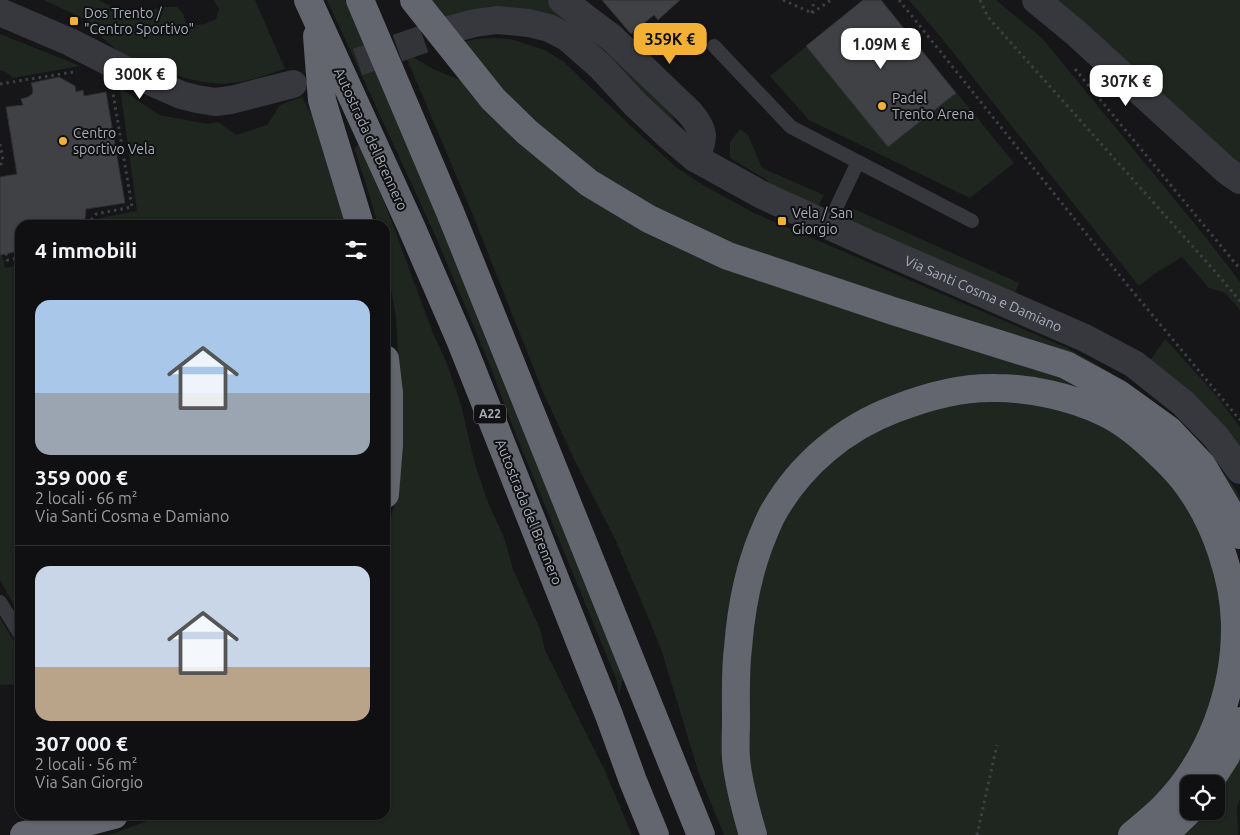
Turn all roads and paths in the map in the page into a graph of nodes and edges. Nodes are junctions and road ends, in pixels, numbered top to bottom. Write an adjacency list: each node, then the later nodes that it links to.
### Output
1 (360, 0): 45 (highway, A22)
2 (414, 0): 35 (highway)
3 (562, 0): 21 (street)
4 (783, 0): 12 (path)
5 (814, 0): 12 (path)
6 (831, 0): 12 (path)
7 (899, 0): 33 (path)
8 (980, 0): 32 (path)
9 (1036, 0): 24 (street)
10 (311, 8): 26 (highway); 44 (highway, Autostrada del Brennero / A22)
11 (0, 12): 18 (street)
12 (812, 13)
13 (452, 29): 21 (street, Via Santi Cosma e Damiano)
14 (714, 46): 22 (lane)
15 (1070, 62): 31 (path)
16 (76, 72): 17 (path)
17 (0, 84)
18 (293, 84)
19 (112, 90): 25 (path)
20 (0, 144): 23 (path)
21 (695, 158): 28 (street, Via Santi Cosma e Damiano)
22 (858, 162): 27 (lane); 28 (lane)
23 (0, 166)
24 (1240, 180)
25 (91, 220)
26 (358, 220)
27 (972, 221)
28 (828, 226): 34 (street, Via Santi Cosma e Damiano)
29 (6, 253): 30 (path)
30 (15, 259)
31 (1240, 269)
32 (1240, 301)
33 (1240, 420)
34 (1240, 470)
35 (1240, 535)
36 (0, 602): 37 (lane)
37 (15, 626)
38 (1240, 721): 40 (highway)
39 (997, 745): 47 (path)
40 (1214, 775)
41 (94, 820): 43 (highway)
42 (1180, 820): 49 (highway)
43 (24, 835)
44 (655, 835)
45 (701, 835)
46 (753, 835): 48 (highway)
47 (977, 835)
48 (1132, 835)
49 (1164, 835)

